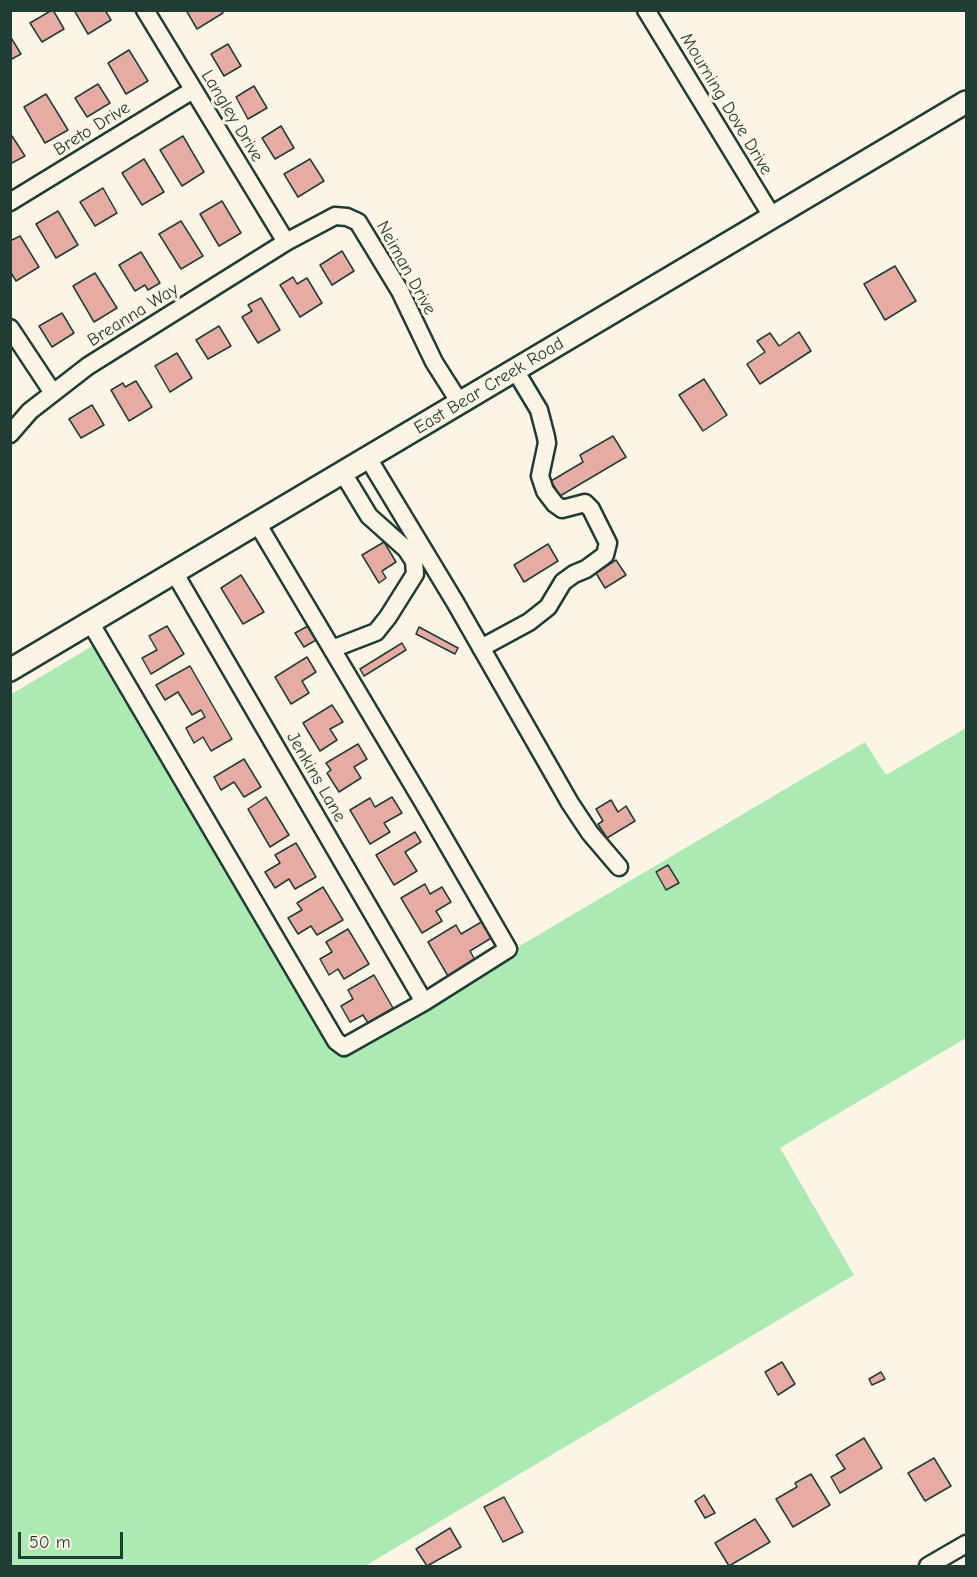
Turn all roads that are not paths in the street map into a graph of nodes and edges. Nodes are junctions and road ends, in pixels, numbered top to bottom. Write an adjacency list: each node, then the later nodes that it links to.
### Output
1 (145, 10): 3 (street, Langley Drive)
2 (646, 10): 6 (street, Mourning Dove Drive)
3 (193, 90): 5 (street, Breto Drive); 7 (street, Langley Drive)
4 (966, 102): 6 (main road, East Bear Creek Road)
5 (10, 202)
6 (773, 218): 9 (main road, East Bear Creek Road)
7 (286, 242): 10 (street, Breanna Way); 11 (street, Neiman Drive)
8 (10, 328): 10 (street)
9 (515, 370): 11 (main road, East Bear Creek Road); 18 (street)
10 (53, 393): 12 (street, Breanna Way)
11 (460, 403): 13 (main road, East Bear Creek Road)
12 (10, 434)
13 (368, 458): 14 (main road, East Bear Creek Road); 18 (street)
14 (343, 473): 15 (main road, East Bear Creek Road); 19 (street)
15 (257, 523): 16 (main road, East Bear Creek Road); 19 (street)
16 (174, 572): 17 (main road, East Bear Creek Road); 22 (street, Jenkins Lane)
17 (90, 622): 20 (main road, East Bear Creek Road); 22 (street)
18 (481, 648): 21 (street)
19 (332, 649): 22 (street)
20 (10, 670)
21 (619, 867)
22 (424, 1002)
23 (966, 1544): 24 (street)
24 (928, 1566)

